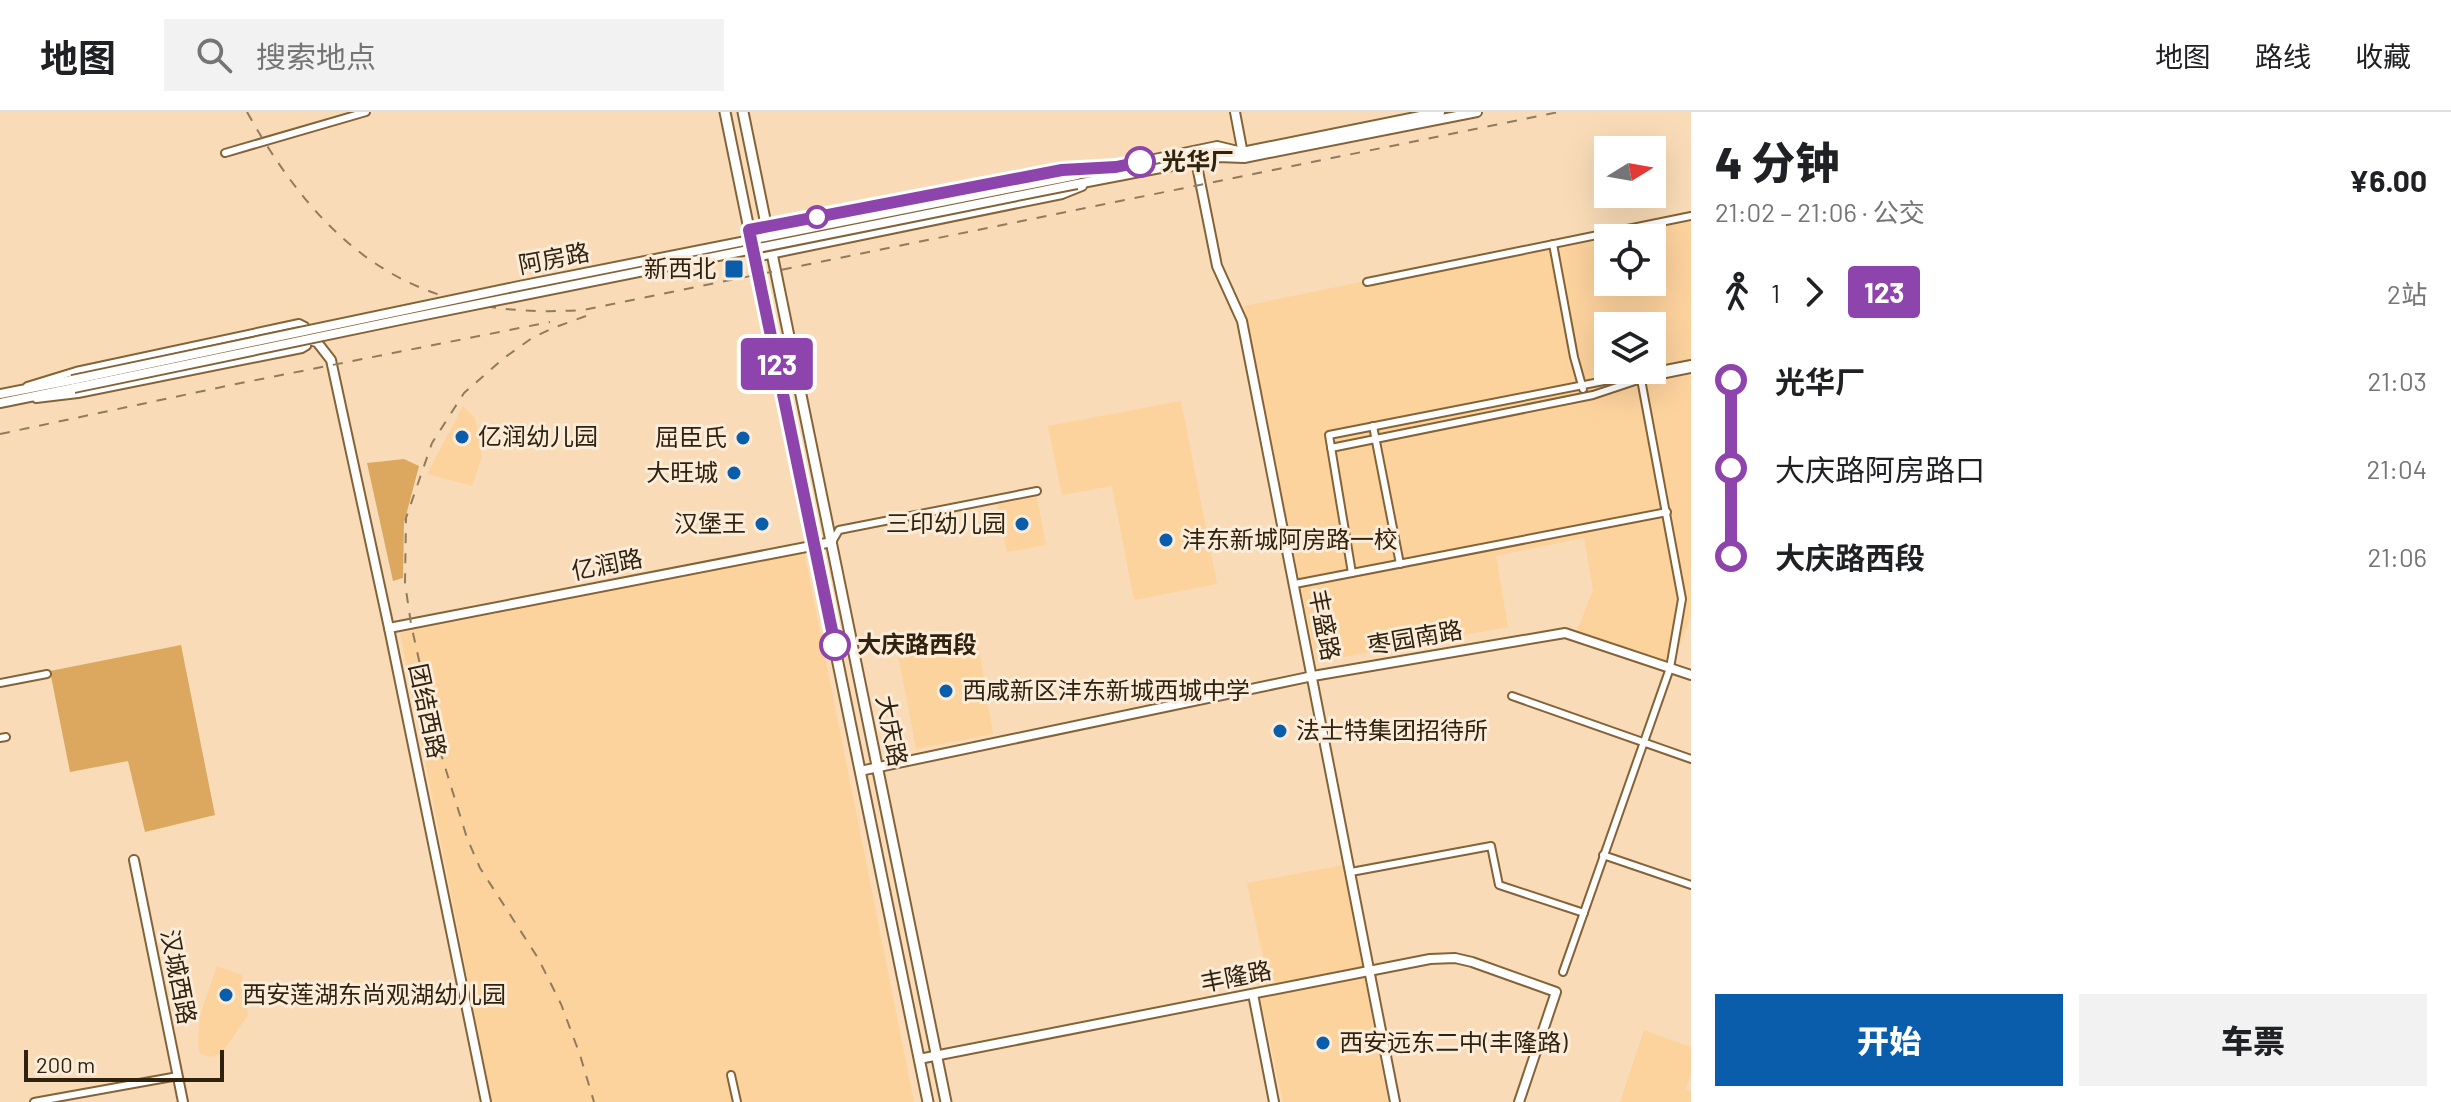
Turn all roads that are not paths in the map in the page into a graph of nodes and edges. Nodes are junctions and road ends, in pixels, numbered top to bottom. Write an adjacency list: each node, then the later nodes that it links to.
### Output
1 (366, 112): 7 (street)
2 (725, 112): 15 (main road, 大庆路)
3 (743, 112): 14 (main road, 大庆路)
4 (1235, 112): 8 (street)
5 (1440, 112): 8 (street, 阿房路)
6 (1477, 112): 8 (street, 阿房路)
7 (225, 153)
8 (1243, 155): 9 (street, 阿房路); 10 (street, 阿房路)
9 (1196, 161): 11 (street, 阿房路); 44 (street, 丰盛路)
10 (1116, 167): 12 (street, 阿房路); 14 (street, 阿房路)
11 (1102, 179): 12 (street, 阿房路); 17 (street, 阿房路)
12 (1077, 180): 28 (street, 阿房路, bridge)
13 (1691, 216): 16 (street)
14 (767, 227): 15 (street, 阿房路); 17 (main road, 大庆路)
15 (749, 230): 18 (main road, 大庆路)
16 (1553, 244): 19 (street); 26 (street)
17 (772, 253): 18 (street, 阿房路); 40 (main road, 大庆路)
18 (755, 257): 41 (main road, 大庆路)
19 (1367, 282)
20 (308, 340): 28 (street); 28 (street); 45 (street, 团结西路)
21 (1691, 366): 22 (street)
22 (1666, 371)
23 (1594, 383): 26 (street)
24 (1620, 384): 27 (street)
25 (1641, 384): 39 (street)
26 (1583, 385): 27 (street); 29 (street)
27 (1585, 396): 31 (street)
28 (4, 398)
29 (1509, 400): 30 (street); 31 (street)
30 (1451, 411): 32 (street); 33 (street)
31 (1511, 411): 33 (street)
32 (1410, 419): 34 (street); 35 (street)
33 (1453, 423): 35 (street)
34 (1373, 426): 36 (street); 37 (street)
35 (1412, 432): 36 (street)
36 (1376, 439): 37 (street); 42 (street)
37 (1331, 448): 43 (street)
38 (1037, 491): 40 (street)
39 (1667, 512): 42 (street); 46 (street)
40 (832, 542): 41 (street, 亿润路); 54 (main road, 大庆路)
41 (815, 545): 45 (street, 亿润路); 55 (main road, 大庆路)
42 (1400, 564): 43 (street)
43 (1352, 573): 44 (street)
44 (1295, 584): 49 (street, 丰盛路)
45 (389, 628): 70 (street, 团结西路)
46 (1670, 668): 48 (street, 枣园南路); 49 (street, 枣园南路); 52 (street)
47 (47, 674): 50 (street)
48 (1691, 675)
49 (1313, 676): 54 (street, 枣园南路); 58 (street, 丰盛路)
50 (0, 683)
51 (1512, 696): 52 (street)
52 (1643, 743): 53 (street); 56 (street)
53 (1691, 759)
54 (878, 767): 55 (street, 枣园南路); 64 (main road, 大庆路)
55 (860, 771): 65 (main road, 大庆路)
56 (1603, 855): 59 (street); 60 (street)
57 (134, 860): 67 (street, 汉城西路)
58 (1351, 872): 60 (street); 61 (street, 丰盛路)
59 (1691, 885)
60 (1584, 913): 62 (street)
61 (1371, 971): 63 (street, 丰隆路); 75 (street, 丰盛路); 76 (street, 丰隆路)
62 (1563, 972)
63 (1253, 994): 64 (street, 丰隆路); 74 (street)
64 (937, 1054): 65 (street, 丰隆路); 73 (main road, 大庆路)
65 (919, 1059): 72 (main road, 大庆路)
66 (731, 1075): 71 (street)
67 (178, 1076): 68 (street); 69 (street, 汉城西路)
68 (34, 1102)
69 (183, 1102)
70 (486, 1102)
71 (737, 1102)
72 (928, 1102)
73 (946, 1102)
74 (1274, 1102)
75 (1395, 1102)
76 (1519, 1102)

